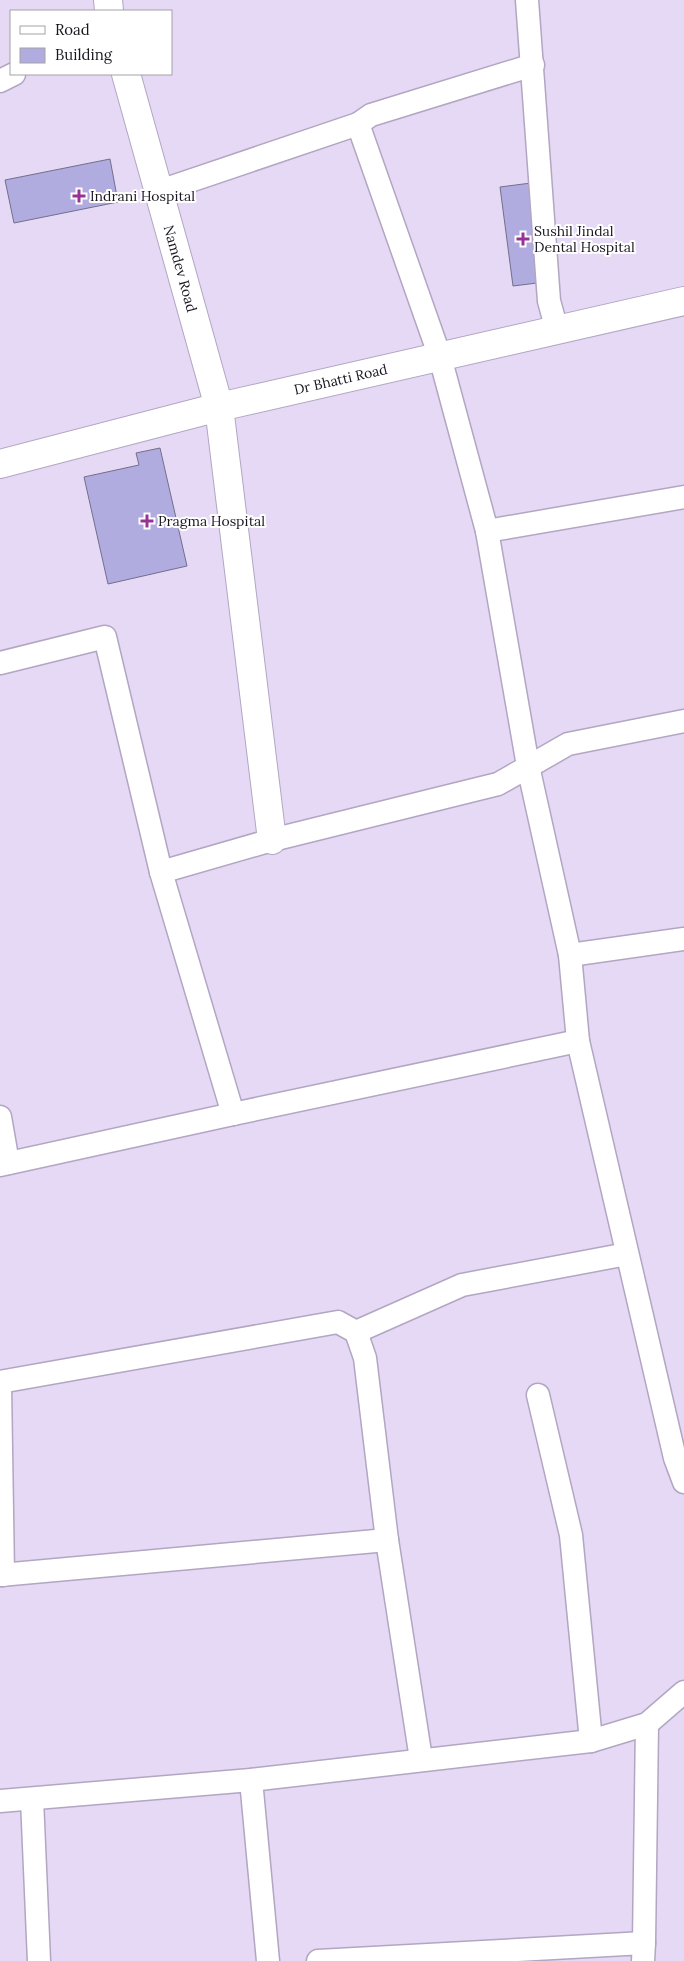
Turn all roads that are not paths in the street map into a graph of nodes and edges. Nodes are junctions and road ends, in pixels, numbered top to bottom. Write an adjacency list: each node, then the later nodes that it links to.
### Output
1 (527, 0): 2 (street)
2 (533, 65): 6 (street); 9 (street)
3 (12, 75): 5 (street)
4 (126, 75): 7 (street, Namdev Road)
5 (0, 81)
6 (358, 124): 7 (street); 10 (street)
7 (160, 192): 11 (street, Namdev Road)
8 (684, 301): 9 (street, Dr Bhatti Road)
9 (557, 330): 10 (street, Dr Bhatti Road)
10 (440, 357): 11 (street, Dr Bhatti Road); 14 (street)
11 (219, 407): 12 (street, Dr Bhatti Road); 18 (street, Namdev Road)
12 (0, 464)
13 (684, 497): 14 (street)
14 (487, 531): 17 (street)
15 (0, 663): 19 (street)
16 (684, 721): 17 (street)
17 (528, 766): 18 (street); 21 (street)
18 (272, 840): 19 (street)
19 (160, 872): 23 (street)
20 (684, 939): 21 (street)
21 (570, 955): 22 (street)
22 (578, 1041): 23 (street); 26 (street)
23 (233, 1114): 25 (street)
24 (0, 1117): 25 (street)
25 (4, 1164)
26 (627, 1254): 27 (street); 31 (street)
27 (356, 1332): 28 (street); 32 (street)
28 (0, 1382)
29 (0, 1386): 33 (street)
30 (538, 1395): 36 (street)
31 (684, 1482)
32 (387, 1540): 33 (street); 37 (street)
33 (1, 1575)
34 (684, 1692): 35 (street)
35 (647, 1724): 36 (street); 41 (street)
36 (590, 1741): 37 (street)
37 (421, 1759): 38 (street)
38 (251, 1780): 39 (street); 43 (street)
39 (32, 1799): 40 (street); 42 (street)
40 (0, 1800)
41 (644, 1952): 44 (street)
42 (39, 1961)
43 (268, 1961)
44 (318, 1961)

